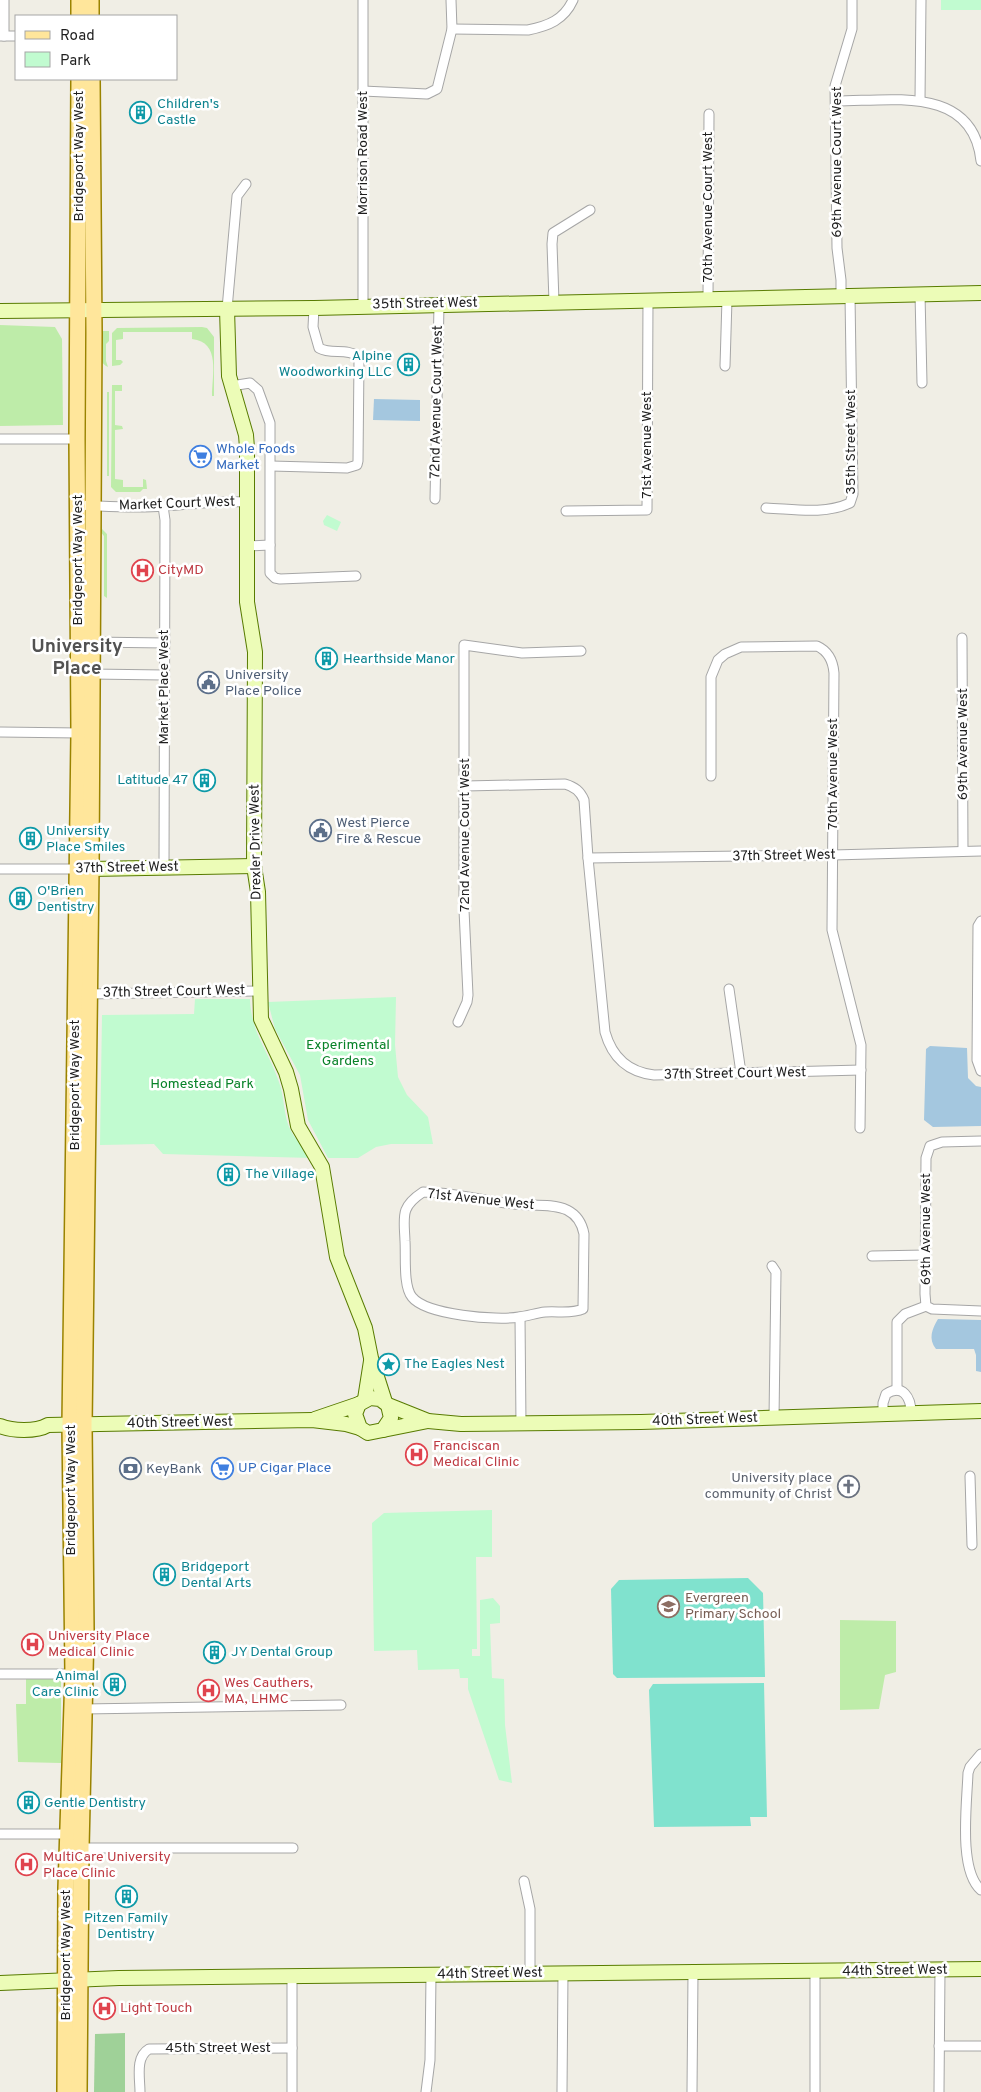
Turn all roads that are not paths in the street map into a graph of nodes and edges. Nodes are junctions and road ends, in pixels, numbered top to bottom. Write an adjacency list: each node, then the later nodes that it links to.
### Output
1 (4, 0): 12 (street)
2 (79, 0): 9 (main road)
3 (91, 0): 10 (main road)
4 (363, 0): 16 (street, Morrison Road West)
5 (451, 0): 11 (street)
6 (572, 0): 11 (street)
7 (852, 0): 18 (street, 69th Avenue Court West)
8 (921, 0): 17 (street)
9 (79, 15)
10 (92, 15)
11 (452, 29): 16 (street)
12 (2, 36): 13 (street)
13 (15, 36)
14 (79, 80): 35 (main road, Bridgeport Way West)
15 (92, 80): 36 (main road, Bridgeport Way West)
16 (363, 91): 30 (street, Morrison Road West)
17 (920, 100): 18 (street); 20 (street)
18 (836, 101): 25 (street, 69th Avenue Court West)
19 (709, 114): 26 (street, 70th Avenue Court West)
20 (981, 161)
21 (246, 184): 33 (street)
22 (590, 210): 29 (street)
23 (981, 293): 24 (street, 35th Street West)
24 (920, 294): 25 (street, 35th Street West); 38 (street)
25 (845, 296): 27 (street, 35th Street West); 47 (street, 35th Street West)
26 (708, 299): 27 (street, 35th Street West); 28 (street, 35th Street West)
27 (727, 299): 37 (street, 70th Avenue Court West)
28 (648, 300): 29 (street, 35th Street West); 48 (street, 71st Avenue West)
29 (554, 302): 31 (street, 35th Street West)
30 (363, 305): 31 (street, 35th Street West); 32 (street, 35th Street West)
31 (439, 305): 43 (street, 72nd Avenue Court West)
32 (314, 308): 33 (street, 35th Street West); 42 (street)
33 (227, 309): 36 (street, 35th Street West); 39 (street, Drexler Drive West)
34 (0, 311): 35 (street, 35th Street West)
35 (78, 312): 36 (street, 35th Street West); 40 (main road, Bridgeport Way West)
36 (94, 312): 45 (main road, Bridgeport Way West)
37 (725, 366)
38 (922, 383)
39 (231, 386): 42 (street); 44 (street, Drexler Drive West)
40 (77, 438): 41 (street); 45 (main road, Bridgeport Way West)
41 (0, 439)
42 (272, 466): 50 (street)
43 (436, 499)
44 (247, 502): 46 (street, Market Court West); 49 (street, Drexler Drive West)
45 (85, 505): 46 (street, Market Court West); 53 (main road, Bridgeport Way West); 59 (main road, Bridgeport Way West)
46 (163, 506): 54 (street, Market Place West)
47 (766, 508)
48 (566, 511)
49 (247, 546): 50 (street); 66 (street, Drexler Drive West)
50 (270, 546): 51 (street)
51 (356, 576)
52 (962, 638): 62 (street, 69th Avenue West)
53 (91, 642): 54 (street); 56 (main road, Bridgeport Way West)
54 (164, 643): 57 (street, Market Place West)
55 (581, 651): 61 (street, 72nd Avenue Court West)
56 (91, 674): 57 (street); 69 (main road, Bridgeport Way West)
57 (164, 675): 67 (street, Market Place West)
58 (0, 732): 59 (street)
59 (79, 733): 69 (main road, Bridgeport Way West)
60 (711, 776): 64 (street, 70th Avenue West)
61 (465, 786): 65 (street); 74 (street, 72nd Avenue Court West)
62 (963, 851): 63 (street, 37th Street West); 64 (street, 37th Street West)
63 (981, 851)
64 (833, 855): 65 (street, 37th Street West); 75 (street, 70th Avenue West)
65 (588, 858): 77 (street, 37th Street Court West)
66 (254, 866): 67 (street, 37th Street West); 72 (street, Drexler Drive West)
67 (164, 868): 69 (street, 37th Street West)
68 (0, 869): 69 (street, 37th Street West)
69 (84, 869): 73 (main road, Bridgeport Way West); 97 (main road, Bridgeport Way West)
70 (981, 921): 76 (street)
71 (729, 988): 77 (street)
72 (260, 991): 73 (street, 37th Street Court West); 86 (street, Drexler Drive West)
73 (89, 994): 97 (main road, Bridgeport Way West)
74 (458, 1022)
75 (861, 1070): 77 (street, 37th Street Court West); 78 (street, 70th Avenue West)
76 (981, 1071)
77 (741, 1072)
78 (860, 1128)
79 (981, 1141): 80 (street, 69th Avenue West)
80 (926, 1255): 81 (street); 83 (street, 69th Avenue West)
81 (872, 1256)
82 (772, 1266): 93 (street)
83 (929, 1308): 84 (street); 87 (street)
84 (981, 1311)
85 (520, 1317): 85 (street, 71st Avenue West); 98 (street)
86 (371, 1358): 88 (street, Drexler Drive West); 89 (street, Drexler Drive West)
87 (897, 1390): 91 (street); 92 (street)
88 (362, 1402): 89 (street); 94 (street, 40th Street West); 99 (street)
89 (386, 1403): 95 (street, 40th Street West); 100 (street)
90 (981, 1411): 91 (street, 40th Street West)
91 (911, 1413): 92 (street, 40th Street West)
92 (883, 1414): 93 (street, 40th Street West)
93 (774, 1418): 98 (street, 40th Street West)
94 (312, 1420): 97 (street, 40th Street West); 99 (street, 40th Street West)
95 (428, 1421): 98 (street, 40th Street West); 100 (street, 40th Street West)
96 (48, 1425): 97 (street, 40th Street West)
97 (77, 1425): 106 (main road, Bridgeport Way West); 108 (main road, Bridgeport Way West)
98 (521, 1425)
99 (360, 1428): 100 (street)
100 (383, 1430)
101 (970, 1476): 103 (street)
102 (981, 1491): 103 (street)
103 (971, 1492): 104 (street)
104 (972, 1545)
105 (0, 1674): 106 (street)
106 (73, 1674): 111 (main road, Bridgeport Way West)
107 (341, 1705): 108 (street)
108 (84, 1709): 112 (main road, Bridgeport Way West)
109 (981, 1754): 115 (street)
110 (0, 1834): 111 (street)
111 (68, 1834): 124 (main road, Bridgeport Way West)
112 (81, 1848): 113 (street); 124 (main road, Bridgeport Way West)
113 (293, 1848)
114 (524, 1881): 121 (street)
115 (981, 1890)
116 (940, 1970): 117 (street, 44th Street West); 118 (street, 44th Street West); 126 (street)
117 (981, 1970)
118 (815, 1972): 120 (street, 44th Street West); 136 (street)
119 (563, 1973): 120 (street, 44th Street West); 121 (street, 44th Street West); 134 (street)
120 (693, 1973): 135 (street)
121 (530, 1974): 122 (street, 44th Street West)
122 (431, 1975): 123 (street, 44th Street West); 133 (street)
123 (292, 1977): 124 (street, 44th Street West); 128 (street)
124 (73, 1980): 125 (street, 44th Street West); 129 (main road, Bridgeport Way West); 130 (main road, Bridgeport Way West)
125 (0, 1983)
126 (939, 2046): 127 (street); 137 (street)
127 (981, 2046)
128 (292, 2048): 131 (street, 45th Street West); 132 (street)
129 (65, 2092)
130 (79, 2092)
131 (140, 2092)
132 (292, 2092)
133 (426, 2092)
134 (562, 2092)
135 (692, 2092)
136 (815, 2092)
137 (939, 2092)

